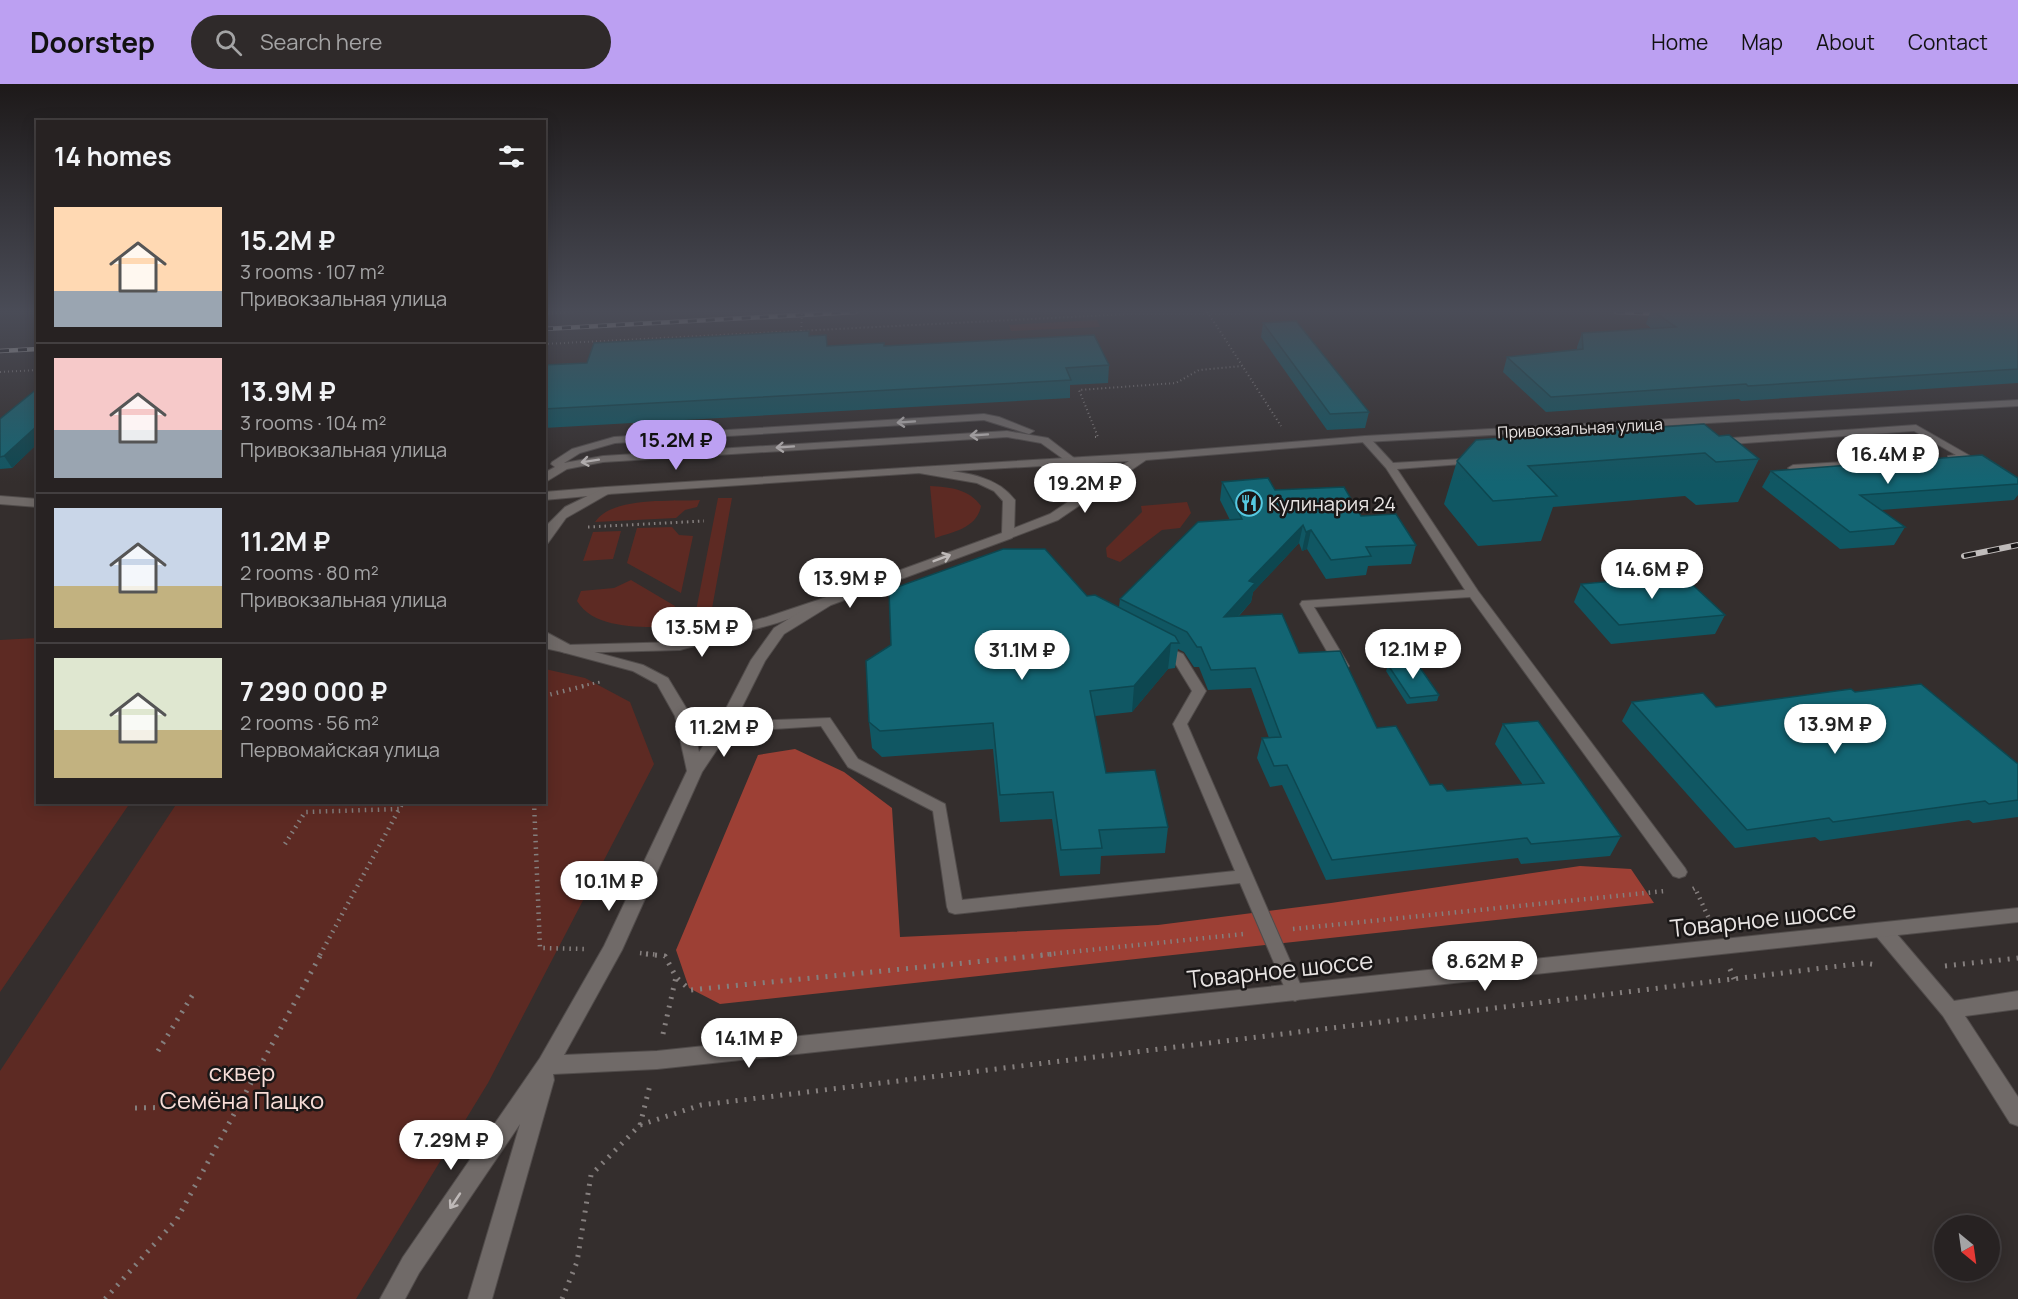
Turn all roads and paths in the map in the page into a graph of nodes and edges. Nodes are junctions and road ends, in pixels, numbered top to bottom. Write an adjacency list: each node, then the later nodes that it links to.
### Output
1 (1244, 369): 8 (path, bridge)
2 (36, 370): 3 (path)
3 (0, 372)
4 (2018, 403): 5 (street, Привокзальная улица)
5 (1365, 439): 8 (street, Привокзальная улица); 14 (lane)
6 (1044, 440): 12 (lane); 17 (lane, one-way to 17); 17 (lane, one-way to 17)
7 (1707, 442): 11 (lane)
8 (1293, 444): 9 (street, Привокзальная улица)
9 (1142, 457): 12 (street, Привокзальная улица); 24 (street, Привокзальная улица)
10 (1484, 459): 14 (lane)
11 (1944, 459)
12 (1073, 461): 16 (street, Привокзальная улица)
13 (1909, 461): 15 (lane)
14 (1390, 466): 25 (lane)
15 (1793, 468)
16 (919, 470): 18 (street, Привокзальная улица); 24 (street, Привокзальная улица)
17 (546, 478)
18 (606, 491): 19 (street, Привокзальная улица); 23 (street)
19 (546, 496)
20 (0, 500): 21 (street)
21 (36, 503)
22 (704, 521): 23 (path)
23 (547, 534)
24 (1008, 535): 26 (street, Привокзальная улица, one-way to 24)
25 (1473, 593): 31 (lane); 40 (lane)
26 (826, 602): 30 (street, Привокзальная улица); 34 (street, Привокзальная улица)
27 (546, 636): 30 (street)
28 (1148, 641): 41 (lane)
29 (546, 644): 30 (lane)
30 (567, 649): 35 (street)
31 (1347, 674)
32 (600, 682): 33 (path)
33 (546, 696)
34 (724, 727): 35 (street, Привокзальная улица); 41 (lane)
35 (695, 771): 48 (street, Привокзальная улица)
36 (403, 804): 38 (path)
37 (534, 804): 48 (path)
38 (400, 809): 39 (path); 59 (path)
39 (285, 844)
40 (1679, 872)
41 (1245, 876): 46 (lane)
42 (1695, 888): 43 (path)
43 (1683, 890)
44 (1672, 891): 46 (path)
45 (2018, 915): 47 (street, Товарное шоссе)
46 (1269, 931): 51 (path); 53 (lane)
47 (1883, 931): 50 (street); 53 (street, Товарное шоссе)
48 (612, 950): 51 (path); 58 (street, Привокзальная улица)
49 (2018, 958): 50 (path)
50 (1916, 969): 55 (street); 62 (path)
51 (676, 977): 57 (path)
52 (195, 991): 56 (path)
53 (1295, 993): 57 (street, Товарное шоссе)
54 (2018, 1000): 55 (street)
55 (1950, 1010): 61 (street)
56 (158, 1052)
57 (657, 1060): 58 (street, Товарное шоссе); 62 (path)
58 (547, 1065): 64 (street, one-way to 64); 65 (street)
59 (239, 1106): 60 (path); 63 (path)
60 (135, 1108)
61 (2018, 1116)
62 (640, 1125): 66 (path)
63 (105, 1299)
64 (392, 1299)
65 (480, 1299)
66 (562, 1299)

